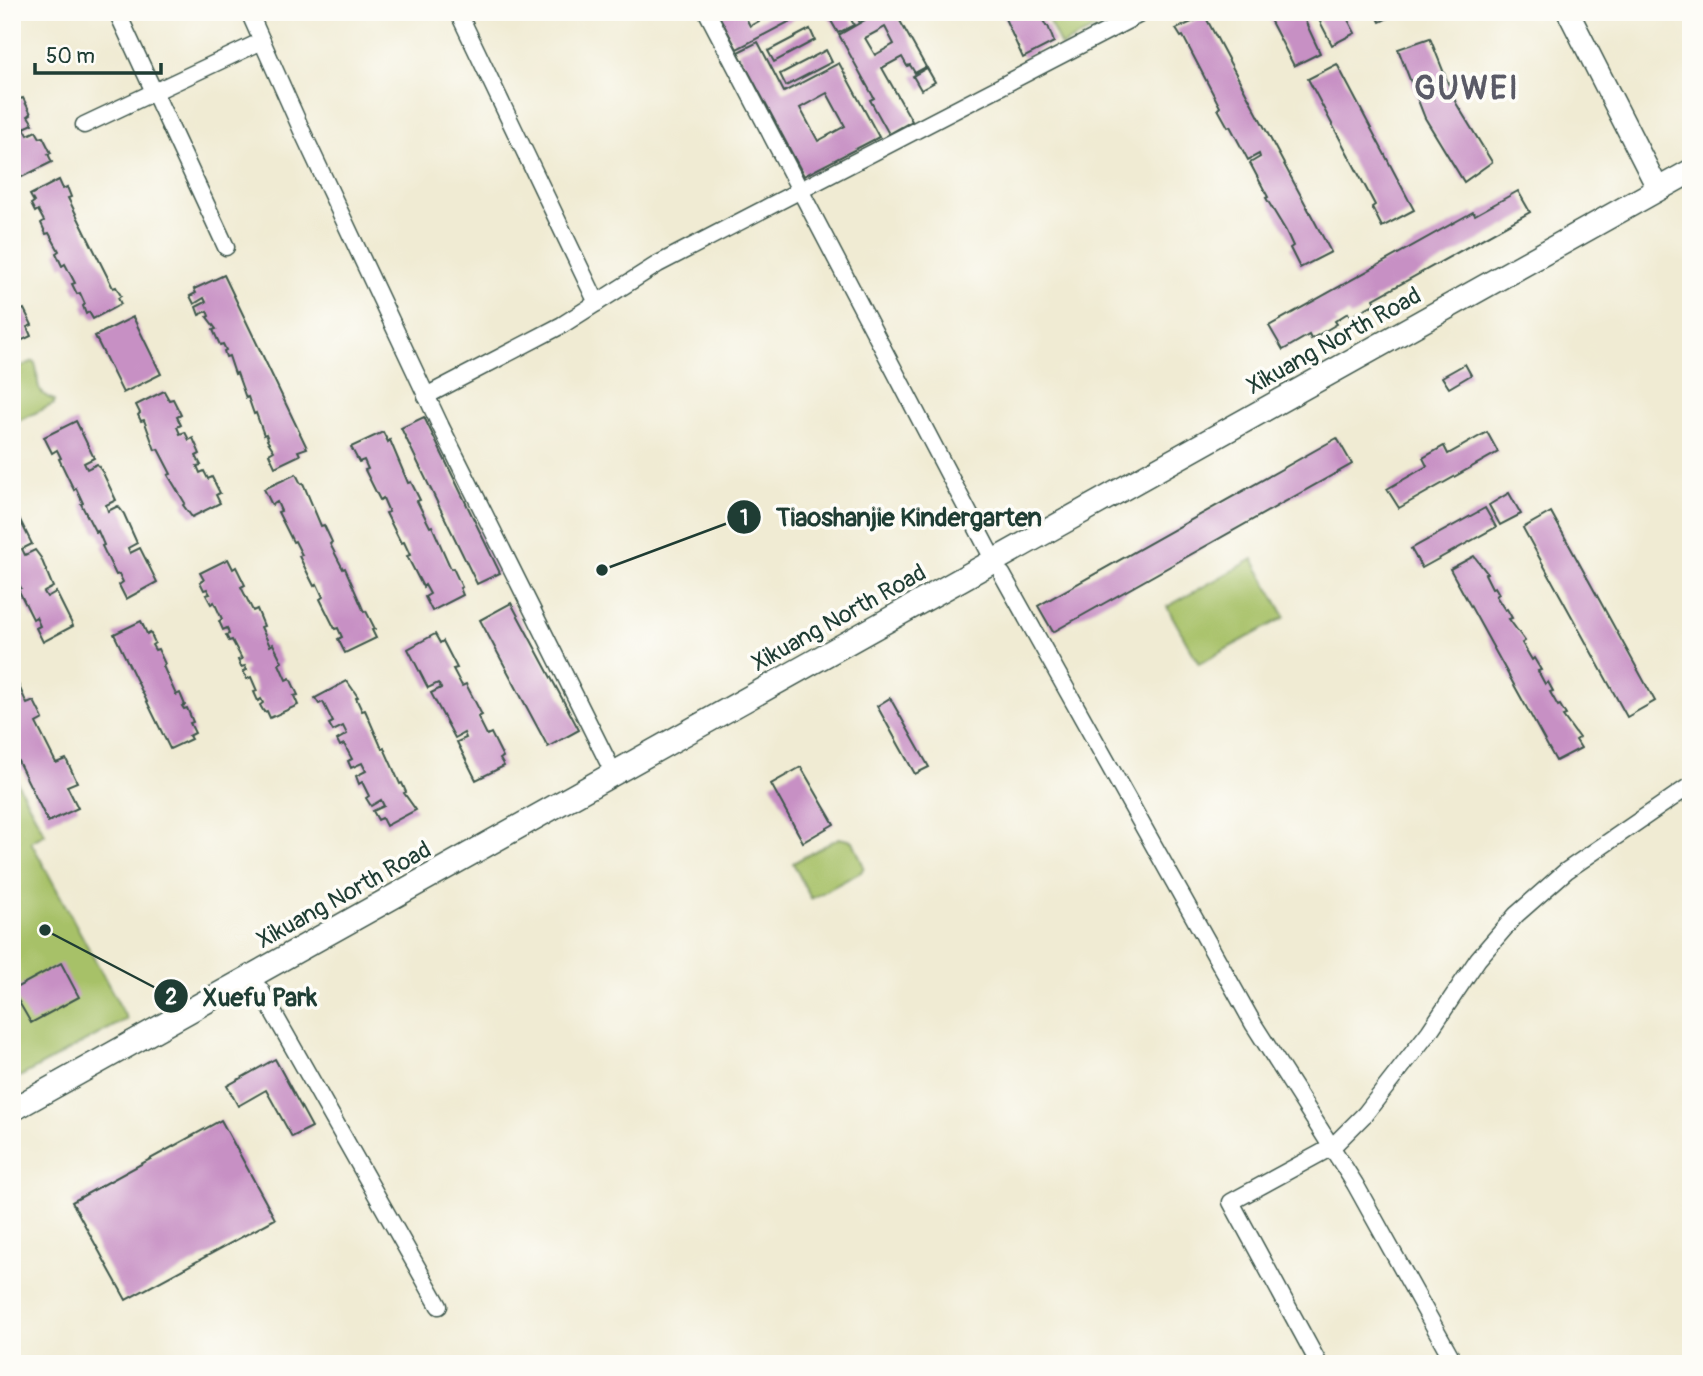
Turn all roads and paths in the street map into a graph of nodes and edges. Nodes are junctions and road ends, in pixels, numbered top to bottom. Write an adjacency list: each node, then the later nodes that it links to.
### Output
1 (117, 12): 8 (street)
2 (249, 12): 7 (street)
3 (458, 12): 15 (street)
4 (707, 12): 13 (street)
5 (1144, 12): 13 (street)
6 (1568, 12): 12 (street)
7 (262, 41): 8 (street); 16 (street)
8 (155, 92): 9 (street); 14 (street)
9 (84, 125)
10 (1691, 171): 12 (main road, Xikuang North Road)
11 (1691, 188): 17 (main road, Xikuang North Road)
12 (1658, 189): 17 (main road, Xikuang North Road)
13 (800, 191): 15 (street); 17 (street)
14 (226, 247)
15 (597, 303): 16 (street)
16 (426, 396): 18 (street)
17 (998, 568): 18 (main road, Xikuang North Road); 20 (main road, Xikuang North Road); 23 (street)
18 (614, 774): 21 (main road, Xikuang North Road)
19 (1691, 785): 23 (street)
20 (260, 989): 22 (main road, Xikuang North Road); 24 (street)
21 (12, 1110)
22 (12, 1127)
23 (1332, 1147): 25 (street); 26 (street)
24 (439, 1306)
25 (1319, 1364)
26 (1455, 1364)

